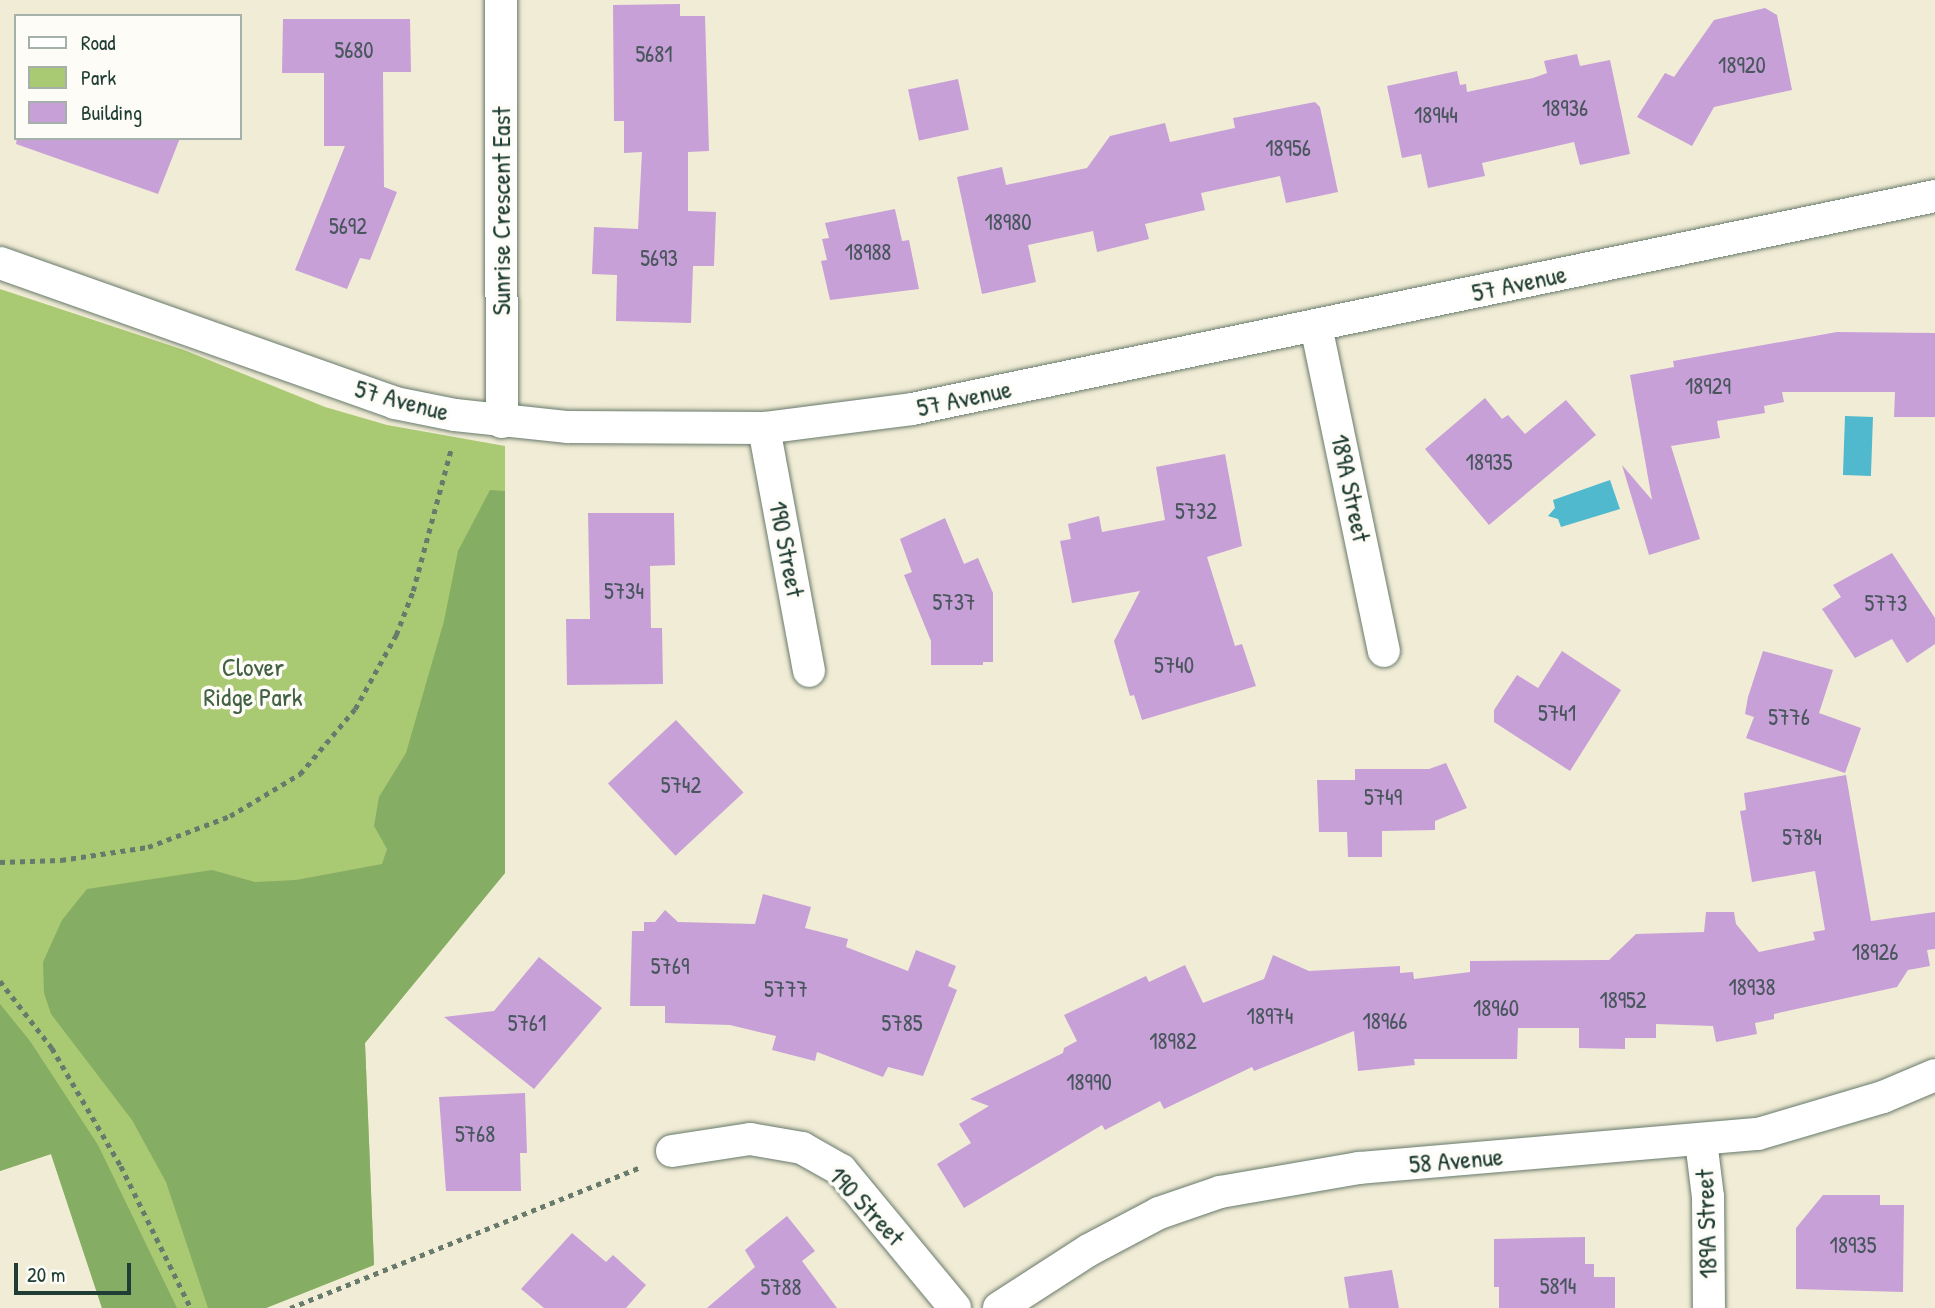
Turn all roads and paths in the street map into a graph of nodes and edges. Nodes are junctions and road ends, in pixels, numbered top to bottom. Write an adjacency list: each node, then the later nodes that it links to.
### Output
1 (501, 0): 5 (street, Sunrise Crescent East)
2 (1935, 196): 4 (street, 57 Avenue)
3 (0, 263): 5 (street, 57 Avenue)
4 (1316, 326): 6 (street, 57 Avenue); 8 (street, 189A Street)
5 (502, 422): 6 (street, 57 Avenue)
6 (765, 428): 9 (street, 190 Street)
7 (452, 445): 10 (path)
8 (1384, 651)
9 (809, 671)
10 (0, 862)
11 (0, 981): 15 (path)
12 (1935, 1075): 13 (street, 58 Avenue)
13 (1701, 1141): 18 (street, 58 Avenue); 19 (street, 189A Street)
14 (672, 1151): 16 (path); 17 (street, 190 Street)
15 (191, 1308)
16 (290, 1308)
17 (955, 1308)
18 (999, 1308)
19 (1709, 1308)

